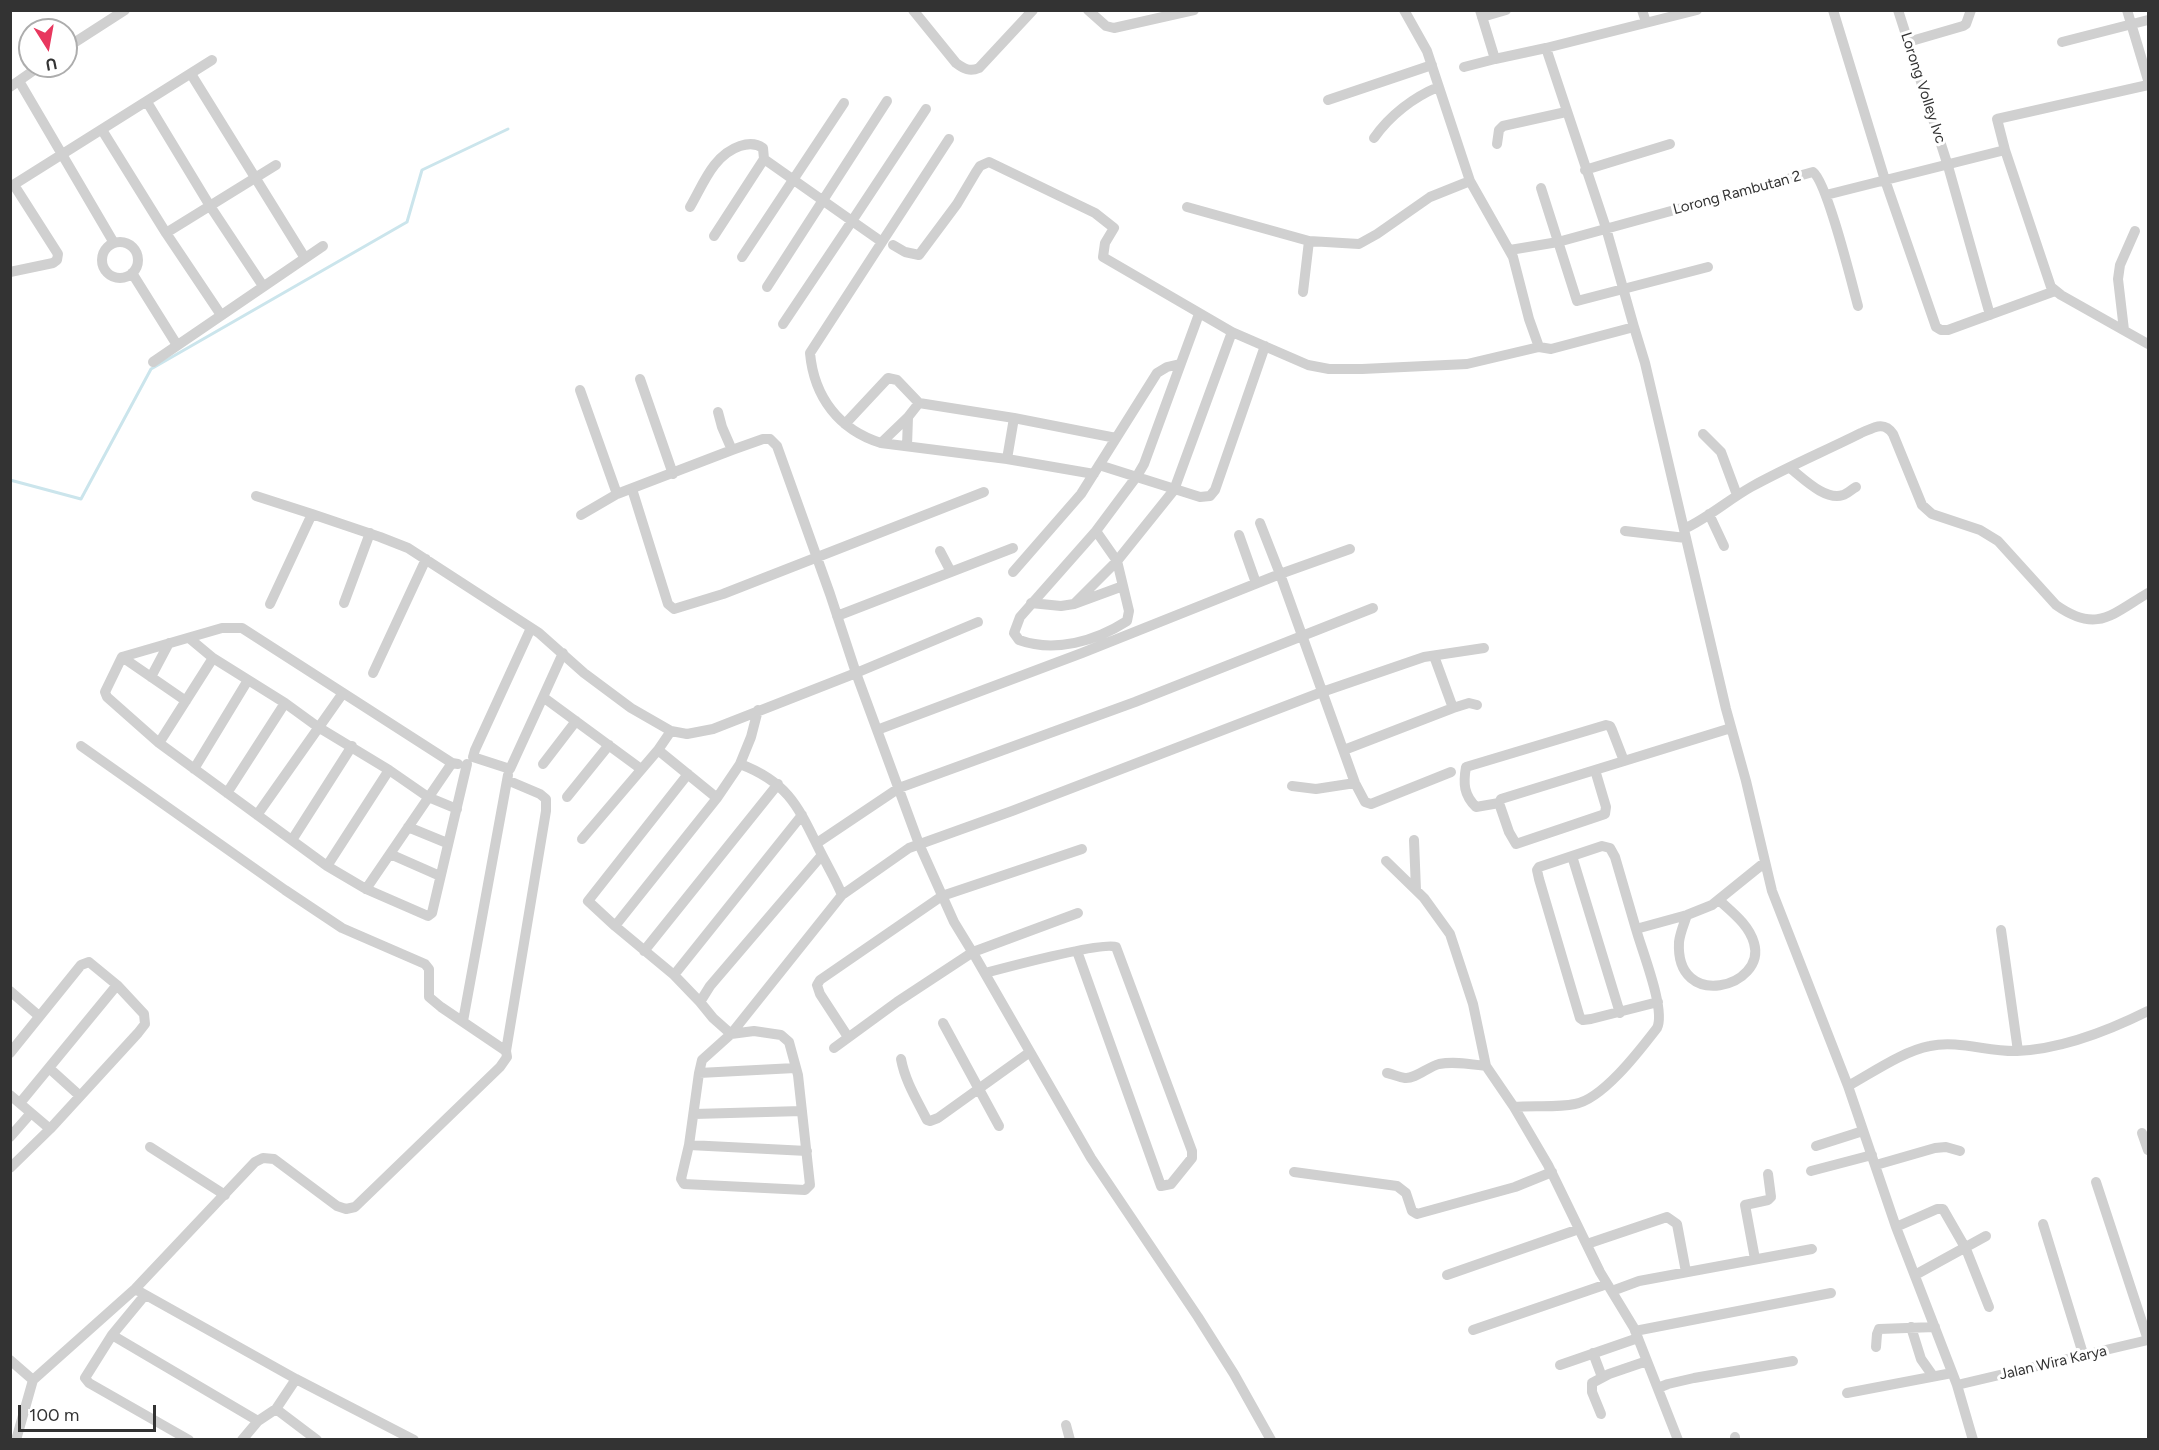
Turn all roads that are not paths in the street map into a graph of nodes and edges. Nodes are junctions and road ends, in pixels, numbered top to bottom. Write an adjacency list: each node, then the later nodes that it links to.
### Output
1 (125, 10): 18 (street)
2 (914, 10): 3 (street)
3 (1032, 10)
4 (1088, 10): 5 (street)
5 (1194, 10)
6 (1404, 10): 24 (street)
7 (1506, 10): 14 (street)
8 (1642, 10): 16 (street)
9 (1697, 10): 16 (street)
10 (1833, 10): 50 (street)
11 (1898, 10): 19 (street, Lorong Volley Ivc)
12 (1971, 10): 19 (street)
13 (2127, 10): 17 (street)
14 (1480, 14): 22 (street)
15 (2148, 20): 17 (street)
16 (1646, 22): 21 (street)
17 (2131, 24): 20 (street); 27 (street)
18 (78, 40)
19 (1908, 42): 46 (street, Lorong Volley Ivc)
20 (2062, 42)
21 (1546, 48): 22 (street); 36 (street)
22 (1495, 59): 25 (street)
23 (212, 60): 26 (street)
24 (1432, 65): 30 (street); 31 (street)
25 (1464, 67)
26 (191, 74): 32 (street); 48 (street)
27 (2148, 80)
28 (15, 84): 43 (street)
29 (2148, 85): 42 (street)
30 (1438, 87): 38 (street); 51 (street)
31 (1328, 100)
32 (147, 102): 37 (street); 56 (street)
33 (887, 102): 55 (street)
34 (844, 104): 49 (street)
35 (926, 109): 59 (street)
36 (1566, 112): 40 (street); 47 (street)
37 (102, 130): 43 (street); 62 (street)
38 (1374, 138)
39 (949, 139): 67 (street)
40 (1497, 144)
41 (1670, 144): 47 (street)
42 (2005, 150): 46 (street); 78 (street)
43 (61, 154): 52 (street); 66 (street)
44 (764, 159): 49 (street); 57 (street); 63 (street)
45 (276, 165): 48 (street)
46 (1948, 166): 50 (street); 83 (street, Lorong Volley Ivc)
47 (1586, 170): 60 (street)
48 (256, 177): 56 (street); 71 (street)
49 (793, 179): 55 (street); 70 (street)
50 (1885, 180): 54 (street); 83 (street)
51 (1470, 181): 64 (street); 69 (street)
52 (12, 186): 73 (street)
53 (1541, 188): 65 (street)
54 (1826, 195): 60 (street, Lorong Rambutan 2); 80 (street, Lorong Rambutan 2)
55 (822, 199): 59 (street); 76 (street)
56 (210, 206): 62 (street); 75 (street)
57 (690, 207)
58 (1187, 207): 64 (street)
59 (852, 221): 67 (street); 84 (street)
60 (1606, 228): 65 (street, Lorong Rambutan 2); 77 (street)
61 (2135, 231): 86 (street)
62 (166, 233): 82 (street)
63 (714, 236)
64 (1309, 241): 79 (street)
65 (1558, 242): 69 (street, Lorong Rambutan 2); 77 (street)
66 (114, 243): 74 (street); 74 (street)
67 (888, 243): 81 (street); 100 (street)
68 (323, 246): 71 (street)
69 (1510, 250): 91 (street)
70 (741, 256)
71 (305, 258): 75 (street)
72 (1708, 267): 77 (street)
73 (10, 272)
74 (132, 273): 89 (street)
75 (263, 286): 82 (street)
76 (767, 287)
77 (1624, 289): 85 (street)
78 (2055, 291): 83 (street); 86 (street)
79 (1303, 292)
80 (1858, 306)
81 (1199, 314): 87 (street); 93 (street)
82 (221, 315): 89 (street)
83 (1990, 315)
84 (783, 324)
85 (1634, 327): 91 (street); 126 (street)
86 (2124, 330): 88 (street)
87 (1232, 332): 90 (street); 114 (street)
88 (2148, 344)
89 (177, 345): 92 (street)
90 (1265, 346): 91 (street); 114 (street)
91 (1539, 347)
92 (153, 362)
93 (1180, 364): 102 (street); 111 (street)
94 (640, 379): 110 (street)
95 (579, 390): 116 (street)
96 (919, 403): 98 (street); 99 (street); 100 (street)
97 (718, 412): 105 (street)
98 (908, 417): 103 (street); 104 (street)
99 (1014, 418): 102 (street); 106 (street)
100 (845, 424): 103 (street)
101 (1703, 434): 118 (street)
102 (1116, 438): 108 (street)
103 (881, 443): 104 (street)
104 (908, 446): 106 (street)
105 (732, 450): 110 (street); 133 (street)
106 (1007, 459): 109 (street)
107 (1790, 468): 112 (street); 118 (street); 141 (street)
108 (1096, 469): 109 (street); 111 (street); 117 (street)
109 (1072, 471): 117 (street)
110 (673, 474): 113 (street)
111 (1137, 476): 114 (street); 124 (street)
112 (1856, 487)
113 (632, 489): 116 (street); 133 (street)
114 (1174, 490): 135 (street)
115 (984, 492): 133 (street)
116 (617, 494): 122 (street)
117 (1081, 494): 137 (street)
118 (1737, 495): 121 (street)
119 (256, 496): 120 (street)
120 (312, 514): 127 (street); 144 (street)
121 (1709, 514): 126 (street); 129 (street)
122 (581, 515)
123 (1260, 523): 138 (street)
124 (1096, 531): 135 (street); 143 (street)
125 (1625, 531): 126 (street)
126 (1685, 533): 172 (street)
127 (370, 534): 134 (street); 142 (street)
128 (1239, 535): 139 (street)
129 (1724, 546)
130 (1013, 548): 136 (street)
131 (1350, 549): 138 (street)
132 (940, 550): 136 (street)
133 (817, 556): 147 (street)
134 (426, 559): 149 (street); 158 (street)
135 (1117, 561): 140 (street); 145 (street)
136 (951, 572): 147 (street)
137 (1012, 572)
138 (1280, 574): 139 (street); 150 (street)
139 (1256, 583): 173 (street)
140 (1123, 586): 143 (street); 145 (street)
141 (2148, 592)
142 (344, 603)
143 (1031, 603): 145 (street)
144 (270, 604)
145 (1074, 604)
146 (1373, 608): 150 (street)
147 (837, 616): 159 (street)
148 (978, 622): 159 (street)
149 (531, 628): 154 (street); 181 (street)
150 (1302, 636): 162 (street); 196 (street)
151 (189, 638): 152 (street); 157 (street); 163 (street)
152 (169, 643): 156 (street); 160 (street)
153 (1484, 648): 155 (street)
154 (563, 653): 164 (street); 174 (street)
155 (1434, 656): 162 (street); 168 (street)
156 (122, 657): 160 (street); 175 (street)
157 (213, 658): 161 (street); 165 (street)
158 (373, 673)
159 (856, 673): 169 (street); 173 (street)
160 (151, 677): 165 (street)
161 (248, 680): 166 (street); 186 (street)
162 (1322, 692): 180 (street); 211 (street)
163 (343, 693): 171 (street); 183 (street)
164 (543, 697): 170 (street); 191 (street)
165 (186, 701): 175 (street)
166 (285, 703): 171 (street); 197 (street)
167 (1477, 705): 168 (street)
168 (1453, 708): 180 (street)
169 (758, 710): 174 (street); 185 (street)
170 (576, 721): 176 (street); 184 (street)
171 (318, 727): 178 (street); 203 (street)
172 (1731, 728): 182 (street); 217 (street)
173 (877, 730): 196 (street)
174 (671, 731): 179 (street)
175 (159, 743): 186 (street)
176 (609, 745): 187 (street); 199 (street)
177 (81, 746): 242 (street)
178 (352, 746): 188 (street); 207 (street)
179 (658, 750): 187 (street); 192 (street)
180 (1344, 750): 193 (street)
181 (470, 761): 183 (street); 191 (street); 202 (street)
182 (1624, 761): 189 (street); 201 (street)
183 (452, 763): 198 (street)
184 (543, 764)
185 (740, 764): 194 (street); 200 (street)
186 (194, 769): 197 (street)
187 (641, 769): 206 (street)
188 (389, 770): 198 (street); 218 (street)
189 (1595, 770): 201 (street); 201 (street)
190 (1451, 772): 193 (street)
191 (509, 774): 242 (street); 248 (street)
192 (688, 774): 200 (street); 227 (street)
193 (1355, 783): 195 (street)
194 (778, 784): 204 (street); 230 (street)
195 (1292, 786)
196 (899, 788): 210 (street); 211 (street)
197 (227, 793): 203 (street)
198 (428, 797): 202 (street); 205 (street)
199 (567, 797)
200 (717, 798): 227 (street)
201 (1499, 803)
202 (457, 809): 209 (street)
203 (257, 815): 207 (street)
204 (802, 815): 210 (street); 234 (street)
205 (408, 827): 209 (street); 213 (street)
206 (582, 839)
207 (292, 840): 218 (street)
208 (1414, 840): 221 (street)
209 (447, 843): 219 (street)
210 (817, 843): 214 (street)
211 (919, 844): 222 (street); 223 (street)
212 (1082, 849): 223 (street)
213 (390, 855): 219 (street); 220 (street)
214 (822, 855): 222 (street); 237 (street)
215 (1572, 855): 228 (street); 240 (street); 240 (street)
216 (1386, 861): 221 (street)
217 (1764, 863): 224 (street); 257 (street)
218 (327, 866): 220 (street)
219 (440, 876): 220 (street)
220 (366, 889)
221 (1416, 890): 252 (street)
222 (843, 895): 244 (street)
223 (942, 896): 232 (street); 245 (street)
224 (1720, 901): 226 (street); 226 (street)
225 (1078, 913): 232 (street)
226 (1687, 915): 228 (street)
227 (615, 926): 230 (street)
228 (1636, 929): 238 (street)
229 (2001, 930): 249 (street)
230 (644, 951): 234 (street)
231 (1077, 951): 231 (street); 233 (street)
232 (973, 952): 233 (street); 245 (street)
233 (985, 973): 250 (street)
234 (674, 975): 237 (street)
235 (117, 986): 241 (street); 253 (street); 260 (street)
236 (10, 991): 241 (street)
237 (700, 1002): 244 (street)
238 (1658, 1002): 240 (street); 262 (street)
239 (2148, 1011): 249 (street)
240 (1620, 1013)
241 (39, 1016): 246 (street)
242 (462, 1021): 248 (street)
243 (943, 1023): 258 (street)
244 (731, 1034): 254 (street); 255 (street)
245 (848, 1037): 247 (street)
246 (12, 1048)
247 (834, 1048)
248 (506, 1051): 284 (street)
249 (2018, 1051): 257 (street)
250 (1030, 1052): 258 (street); 331 (street)
251 (901, 1059): 258 (street)
252 (1486, 1066): 256 (street); 262 (street)
253 (50, 1068): 260 (street); 261 (street)
254 (795, 1068): 255 (street); 263 (street)
255 (699, 1073): 265 (street)
256 (1387, 1073)
257 (1848, 1086): 268 (street)
258 (979, 1088): 266 (street)
259 (10, 1095): 261 (street)
260 (80, 1096): 267 (street)
261 (20, 1103): 264 (street)
262 (1514, 1107): 278 (street)
263 (802, 1111): 265 (street); 275 (street)
264 (31, 1113): 267 (street); 270 (street)
265 (694, 1114): 271 (street)
266 (999, 1126)
267 (50, 1129): 279 (street)
268 (1863, 1131): 272 (street); 277 (street)
269 (2142, 1133): 274 (street)
270 (10, 1137)
271 (689, 1145): 275 (street); 275 (street)
272 (1816, 1146)
273 (150, 1147): 284 (street)
274 (2148, 1150)
275 (807, 1151)
276 (1960, 1151): 277 (street)
277 (1874, 1160): 280 (street); 286 (street)
278 (1547, 1164): 281 (street); 287 (street)
279 (10, 1168)
280 (1811, 1171)
281 (1294, 1172)
282 (1767, 1174): 292 (street)
283 (2096, 1182): 305 (street)
284 (225, 1195): 297 (street)
285 (2043, 1224): 308 (street)
286 (1896, 1227): 291 (street); 295 (street)
287 (1579, 1229): 289 (street); 294 (street)
288 (1986, 1236): 291 (street)
289 (1587, 1244): 293 (street); 296 (street)
290 (1812, 1249): 292 (street)
291 (1966, 1249): 295 (street); 299 (street)
292 (1755, 1259): 293 (street)
293 (1686, 1272): 296 (street)
294 (1447, 1275)
295 (1915, 1275): 301 (street)
296 (1610, 1288): 302 (street); 303 (street)
297 (140, 1292): 304 (street); 316 (street); 317 (street)
298 (1831, 1293): 303 (street)
299 (1989, 1307)
300 (1911, 1327): 301 (street); 306 (street); 314 (street)
301 (1935, 1327): 313 (street)
302 (1473, 1330)
303 (1637, 1334): 307 (street); 310 (street)
304 (112, 1335): 323 (street); 326 (street)
305 (2148, 1340): 308 (street, Jalan Wira Karya)
306 (1876, 1347)
307 (1593, 1353): 312 (street); 315 (street)
308 (2084, 1357): 318 (street, Jalan Wira Karya)
309 (10, 1360): 317 (street)
310 (1647, 1361): 315 (street); 319 (street)
311 (1793, 1361): 319 (street)
312 (1560, 1365)
313 (1953, 1373): 314 (street); 318 (street)
314 (1933, 1376): 320 (street)
315 (1602, 1377): 322 (street)
316 (296, 1379): 321 (street); 329 (street)
317 (33, 1380): 325 (street)
318 (1957, 1385): 333 (street)
319 (1658, 1388): 332 (street)
320 (1847, 1393)
321 (276, 1409): 323 (street); 328 (street)
322 (1601, 1414)
323 (258, 1420): 327 (street)
324 (1066, 1425): 330 (street)
325 (16, 1440)
326 (189, 1440)
327 (242, 1440)
328 (317, 1440)
329 (414, 1440)
330 (1070, 1440)
331 (1271, 1440)
332 (1678, 1440)
333 (1972, 1440)

